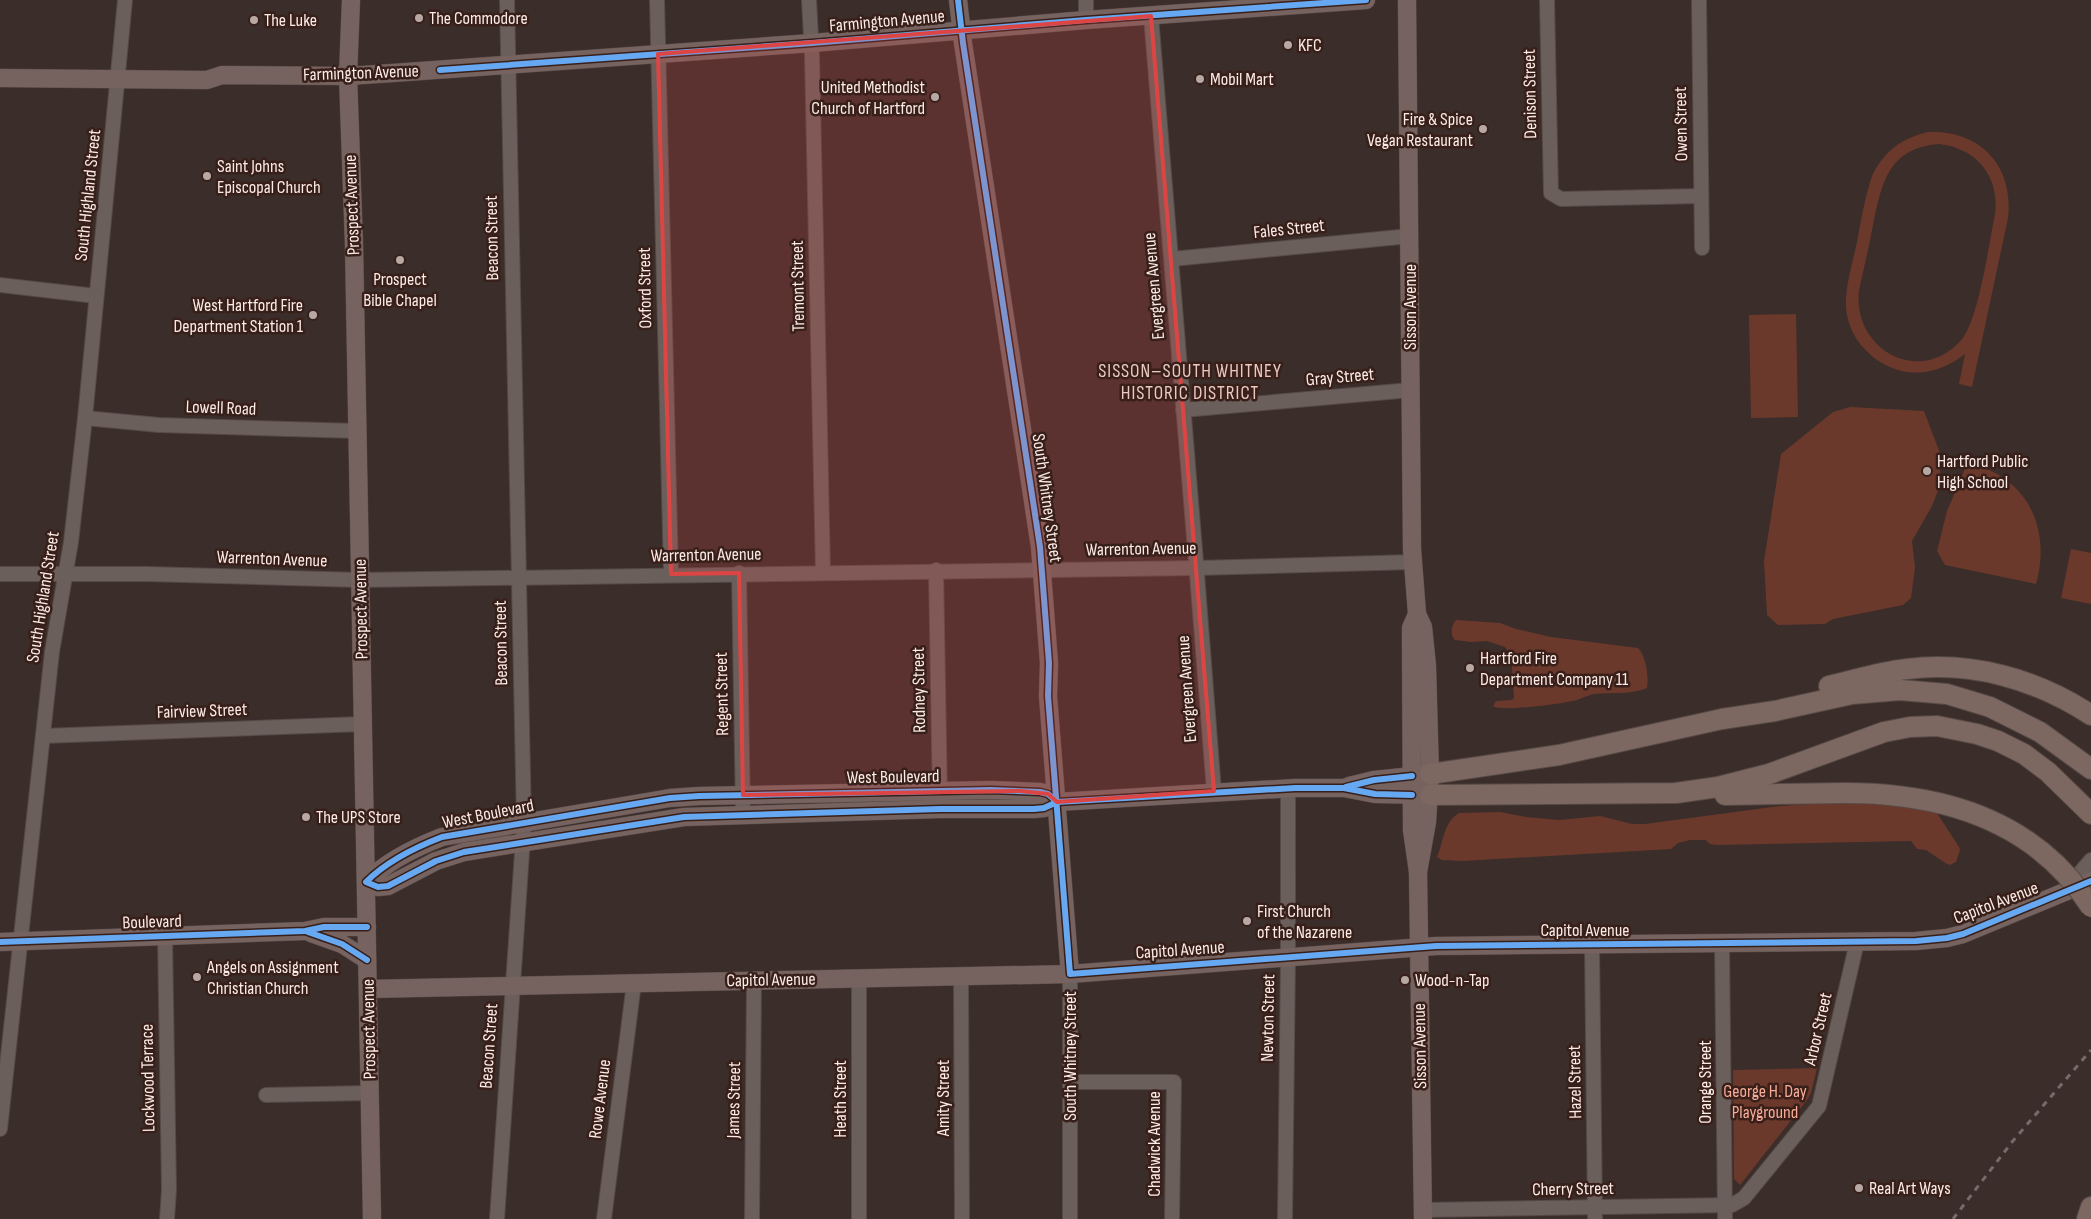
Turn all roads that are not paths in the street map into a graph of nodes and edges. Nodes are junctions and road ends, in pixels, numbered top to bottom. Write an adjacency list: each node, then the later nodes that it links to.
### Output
1 (125, 0): 20 (street, South Highland Street)
2 (351, 0): 21 (main road, Prospect Avenue)
3 (507, 0): 18 (street, Beacon Street)
4 (657, 0): 17 (street, Oxford Street)
5 (809, 0): 16 (street, Tremont Street)
6 (958, 0): 15 (main road, South Whitney Street)
7 (1086, 0): 14 (street)
8 (1366, 0): 12 (main road, Farmington Avenue)
9 (1407, 0): 24 (main road, Sisson Avenue)
10 (1547, 0): 23 (street, Denison Street)
11 (1698, 0): 23 (street, Owen Street)
12 (1247, 5): 13 (main road, Farmington Avenue)
13 (1151, 16): 14 (main road, Farmington Avenue); 26 (street, Evergreen Avenue)
14 (1086, 20): 15 (main road, Farmington Avenue)
15 (961, 31): 16 (main road, Farmington Avenue); 35 (main road, South Whitney Street)
16 (812, 43): 17 (main road, Farmington Avenue); 37 (street, Tremont Street)
17 (658, 54): 18 (main road, Farmington Avenue); 40 (street, Oxford Street)
18 (507, 65): 21 (main road, Farmington Avenue); 42 (street, Beacon Street)
19 (0, 69): 20 (main road, Farmington Avenue)
20 (118, 74): 21 (main road, Farmington Avenue); 22 (main road, Farmington Avenue); 28 (street, South Highland Street)
21 (348, 76): 32 (main road, Prospect Avenue)
22 (0, 78)
23 (1701, 196): 25 (street, Owen Street)
24 (1410, 236): 26 (street, Fales Street); 29 (main road, Sisson Avenue)
25 (1702, 248)
26 (1172, 259): 30 (street, Evergreen Avenue)
27 (0, 285): 28 (street)
28 (96, 296): 31 (street, South Highland Street)
29 (1411, 390): 30 (street, Gray Street); 33 (main road, Sisson Avenue)
30 (1183, 410): 34 (street, Evergreen Avenue)
31 (85, 418): 32 (street, Lowell Road); 39 (street, South Highland Street)
32 (357, 431): 43 (main road, Prospect Avenue)
33 (1413, 562): 34 (street, Warrenton Avenue); 49 (main road, Sisson Avenue)
34 (1197, 568): 35 (street, Warrenton Avenue); 53 (street, Evergreen Avenue)
35 (1043, 569): 36 (street, Warrenton Avenue); 57 (main road, South Whitney Street)
36 (936, 570): 37 (street, Warrenton Avenue); 52 (street, Rodney Street)
37 (824, 572): 41 (street, Warrenton Avenue)
38 (0, 574): 39 (street, Warrenton Avenue)
39 (66, 574): 43 (street, Warrenton Avenue); 47 (street, South Highland Street)
40 (671, 574): 41 (street, Warrenton Avenue); 42 (street, Warrenton Avenue)
41 (739, 574): 55 (street, Regent Street)
42 (518, 576): 43 (street, Warrenton Avenue); 62 (street, Beacon Street)
43 (360, 580): 46 (main road, Prospect Avenue)
44 (1866, 685): 45 (highway); 48 (highway); 49 (highway)
45 (2091, 715)
46 (363, 724): 47 (street, Fairview Street); 67 (main road, Prospect Avenue)
47 (43, 736): 73 (street, South Highland Street)
48 (2091, 768)
49 (1421, 775): 51 (main road, West Boulevard); 56 (main road, Sisson Avenue)
50 (1288, 788): 51 (main road, West Boulevard); 53 (main road, West Boulevard); 79 (street, Newton Street)
51 (1344, 788): 56 (main road, West Boulevard)
52 (940, 791): 55 (main road, West Boulevard); 57 (main road, West Boulevard); 59 (street, Rodney Street)
53 (1214, 791): 57 (main road, West Boulevard)
54 (1676, 793): 56 (highway); 61 (highway); 69 (highway, bridge)
55 (743, 794): 58 (main road, West Boulevard); 60 (street, Regent Street)
56 (1421, 795): 78 (main road, Sisson Avenue)
57 (1057, 802): 59 (main road, West Boulevard); 81 (main road, South Whitney Street)
58 (634, 804): 62 (main road, West Boulevard); 63 (main road)
59 (940, 809): 60 (main road, West Boulevard)
60 (743, 814): 63 (main road, West Boulevard)
61 (2091, 814)
62 (524, 822): 64 (street, Beacon Street); 67 (main road, West Boulevard)
63 (637, 823): 64 (main road, West Boulevard)
64 (522, 843): 67 (main road, West Boulevard); 86 (street, Beacon Street)
65 (2091, 860): 68 (street)
66 (2091, 881): 68 (main road, Capitol Avenue)
67 (366, 882): 70 (main road, Prospect Avenue)
68 (2063, 893): 75 (main road, Capitol Avenue)
69 (2091, 907)
70 (367, 927): 71 (main road, Boulevard); 80 (main road, Prospect Avenue)
71 (306, 931): 72 (main road, Boulevard); 80 (main road, Boulevard)
72 (165, 936): 73 (main road, Boulevard); 96 (street, Lockwood Terrace)
73 (21, 940): 74 (main road, Boulevard); 91 (street, South Highland Street)
74 (0, 942)
75 (1858, 942): 76 (main road, Capitol Avenue); 93 (street, Arbor Street)
76 (1722, 944): 77 (main road, Capitol Avenue); 93 (street, Orange Street)
77 (1592, 945): 78 (main road, Capitol Avenue); 94 (street, Hazel Street)
78 (1419, 947): 79 (main road, Capitol Avenue); 95 (main road, Sisson Avenue)
79 (1288, 957): 81 (main road, Capitol Avenue); 105 (street, Newton Street)
80 (368, 960): 87 (main road, Prospect Avenue)
81 (1070, 974): 82 (main road, Capitol Avenue); 88 (street, South Whitney Street)
82 (961, 976): 83 (main road, Capitol Avenue); 102 (street, Amity Street)
83 (859, 979): 84 (main road, Capitol Avenue); 101 (street, Heath Street)
84 (754, 980): 85 (main road, Capitol Avenue); 100 (street, James Street)
85 (634, 983): 86 (main road, Capitol Avenue); 99 (street, Rowe Avenue)
86 (512, 986): 87 (main road, Capitol Avenue); 98 (street, Beacon Street)
87 (368, 989): 89 (main road, Prospect Avenue)
88 (1070, 1082): 103 (street, South Whitney Street); 104 (street, Chadwick Avenue)
89 (370, 1093): 90 (street); 97 (main road, Prospect Avenue)
90 (266, 1095)
91 (0, 1129)
92 (2091, 1207): 106 (highway)
93 (1724, 1212): 94 (street, Cherry Street)
94 (1595, 1213): 95 (street, Cherry Street)
95 (1423, 1214)
96 (167, 1219)
97 (372, 1219)
98 (497, 1219)
99 (604, 1219)
100 (752, 1219)
101 (859, 1219)
102 (962, 1219)
103 (1070, 1219)
104 (1172, 1219)
105 (1285, 1219)
106 (2086, 1219)

